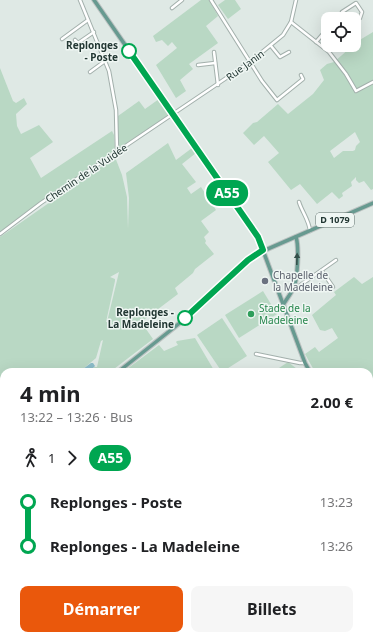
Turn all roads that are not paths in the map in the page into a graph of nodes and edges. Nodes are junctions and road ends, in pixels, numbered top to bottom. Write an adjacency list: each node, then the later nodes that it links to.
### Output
1 (80, 0): 9 (street)
2 (94, 0): 27 (main road)
3 (182, 0): 6 (street)
4 (211, 0): 20 (street)
5 (296, 0): 10 (street, Rue Janin)
6 (172, 8)
7 (342, 12): 8 (street)
8 (361, 15)
9 (88, 20): 11 (street); 13 (street)
10 (291, 22): 15 (street); 16 (street, Rue Janin)
11 (94, 32): 14 (street); 19 (street)
12 (321, 36): 15 (street)
13 (62, 40)
14 (76, 40)
15 (316, 42): 25 (street)
16 (271, 46): 18 (street); 20 (street, Rue Janin)
17 (214, 52): 21 (street)
18 (289, 52)
19 (105, 61): 23 (street); 28 (street)
20 (250, 62): 24 (street); 26 (street, Rue Janin)
21 (215, 63): 22 (street); 26 (street)
22 (198, 65)
23 (90, 72)
24 (301, 75)
25 (373, 82)
26 (218, 85): 27 (street, Rue Janin)
27 (173, 114): 28 (street, Chemin de la Vuidée); 34 (main road)
28 (117, 152): 32 (street, Chemin de la Vuidée)
29 (299, 202): 31 (street)
30 (373, 203): 31 (main road, D 1079)
31 (310, 230): 33 (main road, D 1079)
32 (0, 234)
33 (296, 237): 34 (main road, D 1079); 40 (main road, one-way to 33)
34 (263, 250): 35 (main road, D 1079); 36 (main road)
35 (254, 255): 36 (main road); 44 (main road, D 1079)
36 (265, 260): 41 (main road)
37 (336, 260): 38 (street)
38 (322, 271): 39 (street); 40 (street)
39 (333, 287)
40 (294, 288): 41 (main road)
41 (283, 305): 43 (main road)
42 (256, 354): 43 (street)
43 (305, 363): 45 (main road)
44 (123, 368)
45 (308, 368)

